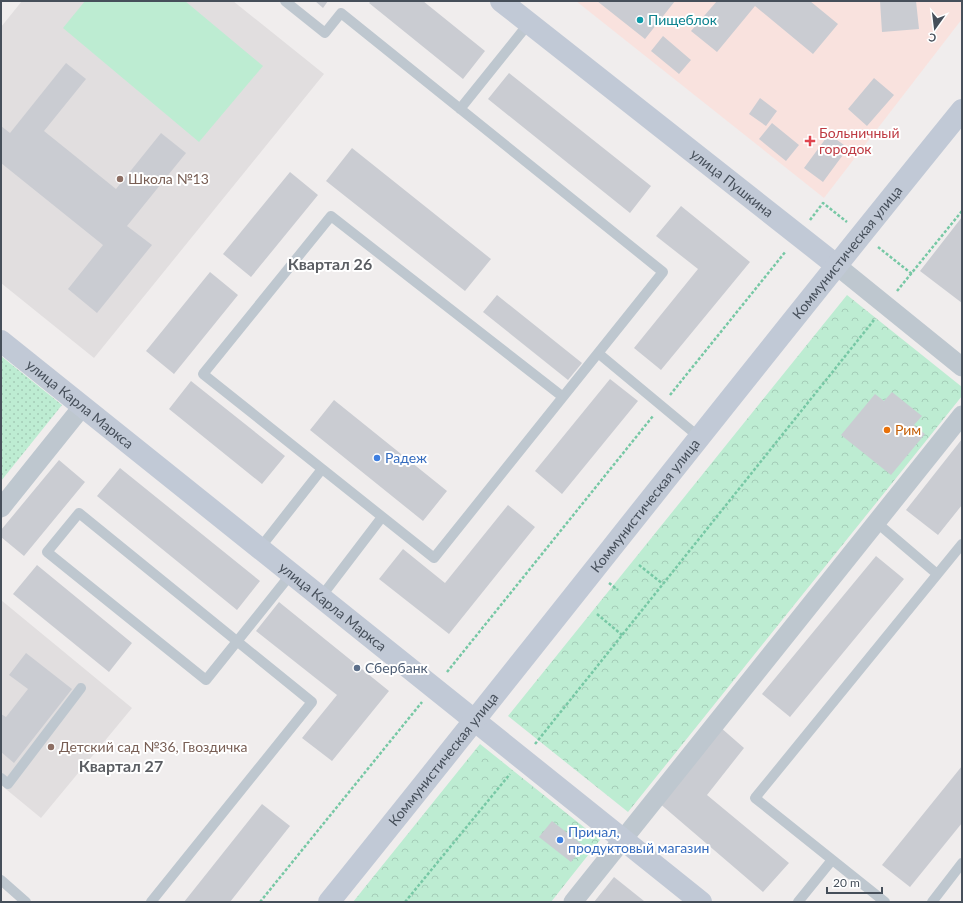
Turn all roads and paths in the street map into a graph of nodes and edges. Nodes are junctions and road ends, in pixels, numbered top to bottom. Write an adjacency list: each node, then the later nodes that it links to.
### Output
1 (285, 1): 4 (lane)
2 (501, 1): 3 (street, улица Пушкина)
3 (529, 24): 4 (lane); 7 (street, улица Пушкина)
4 (460, 109): 10 (lane)
5 (962, 110): 7 (street, Коммунистическая улица)
6 (962, 211): 8 (path)
7 (836, 264): 8 (street, улица Пушкина); 15 (street, Коммунистическая улица)
8 (886, 305): 11 (street, улица Пушкина); 25 (path)
9 (1, 341): 13 (street, улица Карла Маркса)
10 (598, 353): 12 (lane); 15 (lane)
11 (962, 367)
12 (563, 397): 16 (lane); 18 (lane)
13 (82, 407): 17 (street); 21 (street, улица Карла Маркса)
14 (962, 415): 19 (street)
15 (700, 438): 32 (street, Коммунистическая улица)
16 (322, 469): 18 (lane); 21 (lane)
17 (1, 508)
18 (382, 517): 26 (lane)
19 (876, 522): 24 (lane); 35 (street)
20 (962, 544): 24 (lane)
21 (260, 548): 23 (street, улица Карла Маркса)
22 (639, 565): 25 (path)
23 (291, 574): 26 (street, улица Карла Маркса); 29 (lane)
24 (937, 574): 36 (lane)
25 (663, 584): 28 (path)
26 (321, 597): 32 (street, улица Карла Маркса)
27 (597, 614): 28 (path)
28 (622, 635): 33 (path)
29 (238, 641): 29 (lane); 40 (lane)
30 (80, 688): 34 (lane)
31 (425, 699): 41 (path)
32 (475, 721): 33 (street, улица Карла Маркса); 42 (street, Коммунистическая улица)
33 (523, 759): 35 (street, улица Карла Маркса); 43 (path)
34 (1, 778)
35 (624, 839): 44 (street); 45 (street, улица Карла Маркса)
36 (832, 860): 46 (lane); 47 (lane)
37 (962, 863): 48 (lane)
38 (1, 880): 39 (lane)
39 (26, 902)
40 (151, 902)
41 (260, 902)
42 (329, 902)
43 (405, 902)
44 (573, 902)
45 (701, 902)
46 (798, 902)
47 (885, 902)
48 (932, 902)

